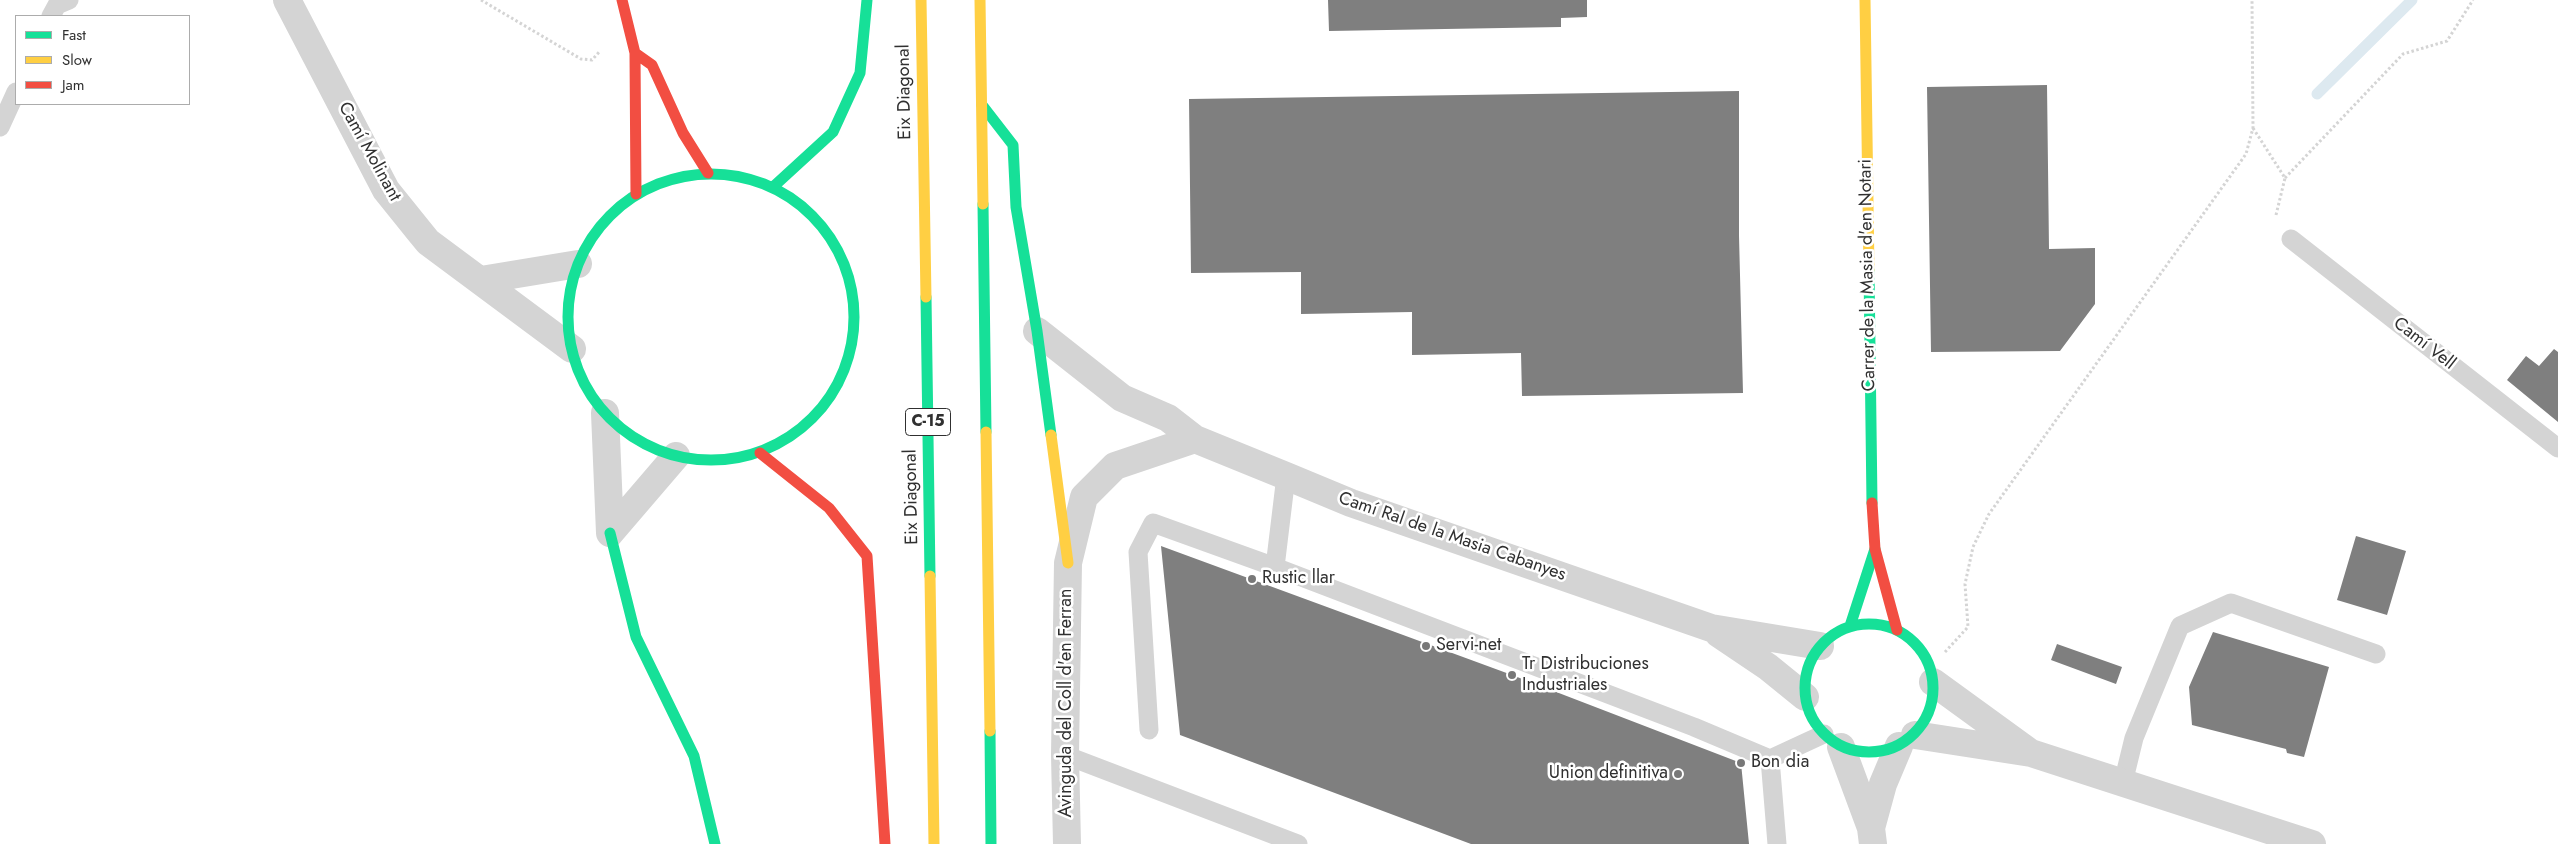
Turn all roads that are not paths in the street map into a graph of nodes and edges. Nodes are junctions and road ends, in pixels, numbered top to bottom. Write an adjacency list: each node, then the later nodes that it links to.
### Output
1 (69, 0): 8 (lane)
2 (287, 0): 18 (street, Camí Molinant)
3 (622, 0): 9 (main road)
4 (867, 0): 14 (main road)
5 (921, 0): 48 (main road, Eix Diagonal / C-15)
6 (980, 0): 11 (main road)
7 (1864, 0): 28 (main road, Carrer de la Masia d'en Notari)
8 (52, 15)
9 (635, 53): 13 (main road); 15 (main road)
10 (15, 94): 12 (lane)
11 (982, 105): 19 (main road); 49 (main road)
12 (0, 127)
13 (708, 173): 14 (main road); 15 (main road)
14 (772, 187): 24 (main road)
15 (636, 194): 17 (main road)
16 (2290, 239): 23 (lane, Camí Vell)
17 (578, 264): 18 (street); 20 (main road)
18 (481, 280): 20 (street, Camí Molinant)
19 (1037, 331): 22 (street, Camí Ral de la Masia Cabanyes); 29 (main road)
20 (572, 349): 21 (main road)
21 (605, 413): 25 (main road); 27 (street)
22 (1195, 439): 26 (street, Camí Ral de la Masia Cabanyes); 29 (street)
23 (2558, 448)
24 (760, 452): 25 (main road); 47 (main road)
25 (676, 456): 27 (street)
26 (1286, 476): 30 (lane); 32 (street, Camí Ral de la Masia Cabanyes)
27 (610, 533): 46 (main road)
28 (1875, 549): 31 (main road, Carrer de la Masia d'en Notari); 33 (main road, Carrer de la Masia d'en Notari)
29 (1068, 563): 42 (street, Avinguda del Coll d'en Ferran)
30 (1275, 567): 38 (lane); 43 (lane)
31 (1850, 626): 33 (main road); 34 (main road)
32 (1711, 628): 34 (street, Camí Ral de la Masia Cabanyes); 37 (street, Camí Ral de la Masia Cabanyes)
33 (1898, 630): 36 (main road)
34 (1820, 646): 37 (main road)
35 (2376, 654): 44 (lane)
36 (1931, 674): 40 (main road); 41 (street)
37 (1805, 696): 39 (main road)
38 (1149, 730)
39 (1833, 741): 40 (main road); 43 (lane); 45 (street)
40 (1907, 741): 41 (street); 45 (street)
41 (2031, 753): 44 (street)
42 (1065, 756): 50 (street, Avinguda del Coll d'en Ferran); 51 (lane)
43 (1770, 759): 52 (lane)
44 (2123, 783): 53 (street)
45 (1872, 836)
46 (716, 844)
47 (885, 844)
48 (934, 844)
49 (991, 844)
50 (1067, 844)
51 (1298, 844)
52 (1777, 844)
53 (2312, 844)

